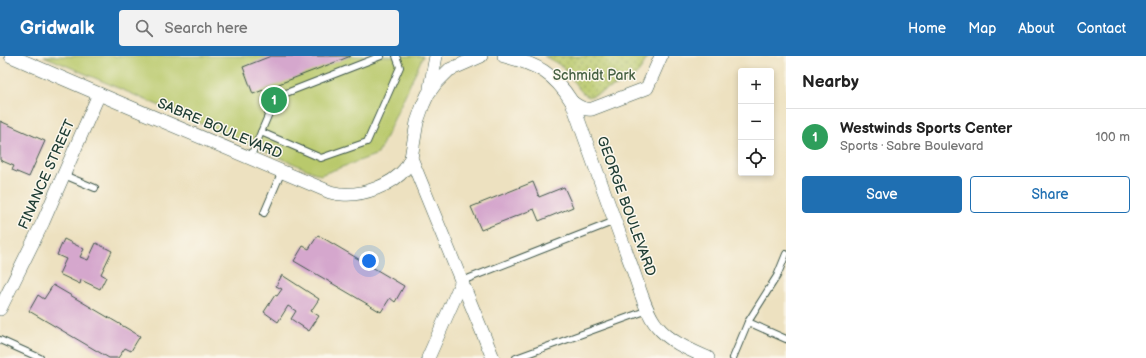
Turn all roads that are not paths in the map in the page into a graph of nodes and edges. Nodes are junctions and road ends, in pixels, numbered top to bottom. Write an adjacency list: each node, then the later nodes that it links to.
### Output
1 (11, 56): 11 (street, SABRE BOULEVARD)
2 (381, 56): 14 (lane)
3 (396, 56): 14 (lane)
4 (436, 56): 12 (street)
5 (444, 56): 10 (street)
6 (482, 56): 10 (street)
7 (504, 56): 9 (street, GEORGE BOULEVARD)
8 (661, 56): 13 (street)
9 (518, 58): 13 (street, GEORGE BOULEVARD)
10 (449, 70): 12 (street)
11 (99, 94): 15 (street, SABRE BOULEVARD); 18 (street, FINANCE STREET)
12 (428, 94): 16 (street)
13 (572, 102): 21 (street, GEORGE BOULEVARD)
14 (261, 132): 15 (lane)
15 (250, 158): 17 (street, SABRE BOULEVARD)
16 (411, 158): 17 (street, SABRE BOULEVARD); 23 (street)
17 (282, 171): 20 (lane)
18 (64, 175): 19 (lane); 24 (street, FINANCE STREET)
19 (95, 188)
20 (264, 213)
21 (615, 221): 23 (lane); 25 (street, GEORGE BOULEVARD)
22 (786, 254): 26 (lane)
23 (462, 281): 30 (street); 31 (street)
24 (0, 309)
25 (648, 310): 32 (lane); 33 (street, GEORGE BOULEVARD)
26 (748, 322): 27 (lane); 34 (lane)
27 (786, 339)
28 (0, 340): 29 (lane)
29 (40, 358)
30 (428, 358)
31 (494, 358)
32 (516, 358)
33 (708, 358)
34 (733, 358)

